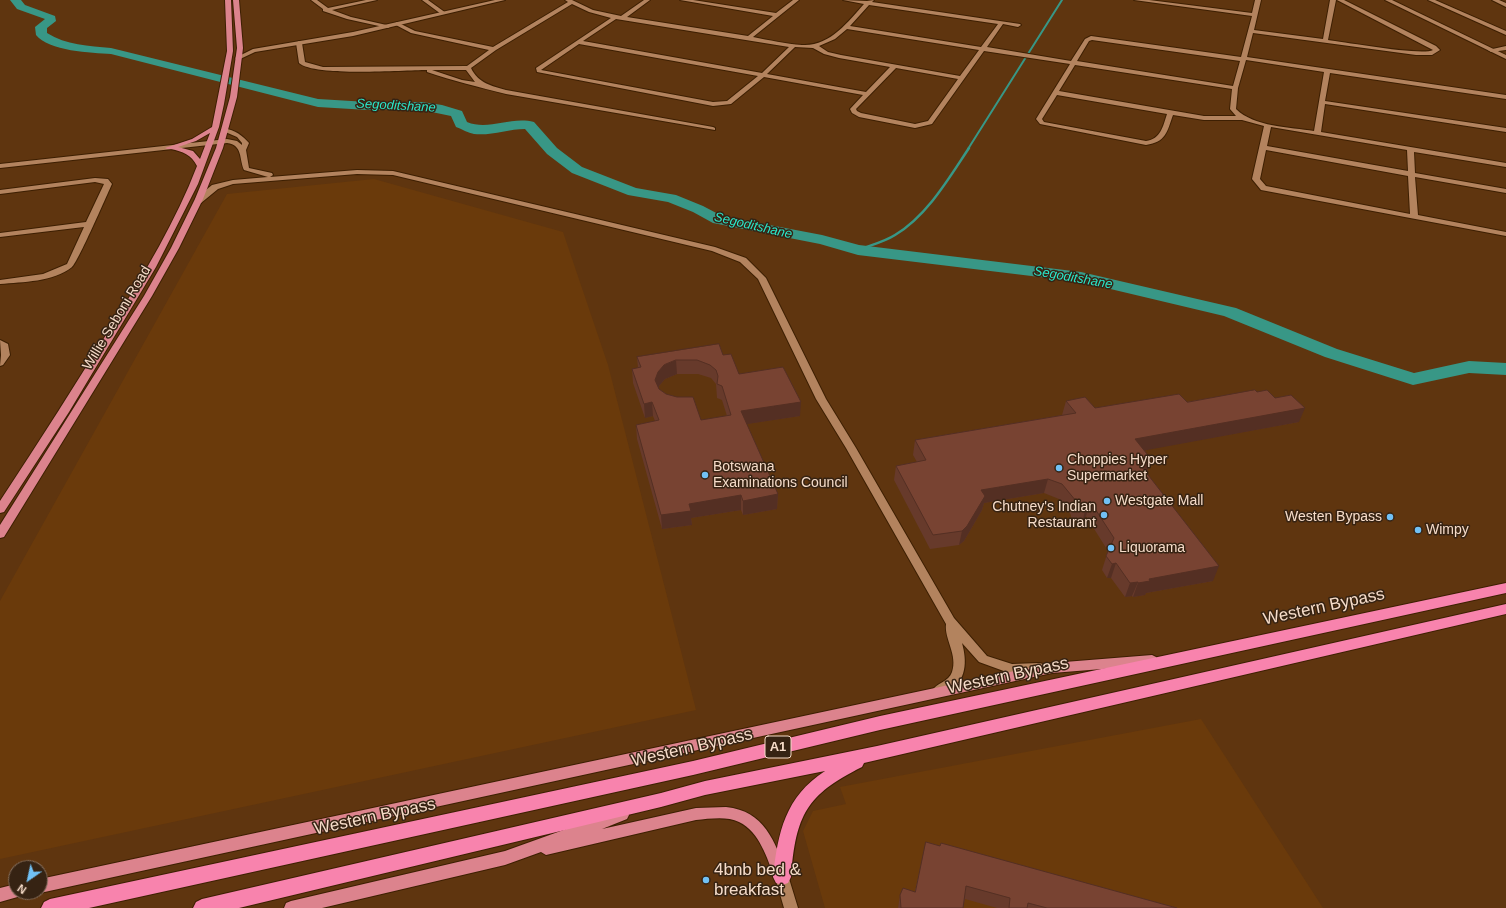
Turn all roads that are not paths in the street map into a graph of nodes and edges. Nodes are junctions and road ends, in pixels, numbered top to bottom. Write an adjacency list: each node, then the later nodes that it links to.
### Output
1 (228, 0): 66 (main road, Willie Seboni Road)
2 (236, 0): 36 (main road)
3 (314, 0): 22 (street)
4 (374, 0): 22 (street)
5 (426, 0): 23 (street)
6 (502, 0): 23 (street)
7 (648, 0): 27 (street)
8 (683, 0): 24 (street)
9 (796, 0): 24 (street)
10 (846, 0): 19 (street)
11 (1137, 0): 20 (street)
12 (1258, 0): 25 (street)
13 (1333, 0): 37 (street)
14 (1340, 0): 37 (street)
15 (1388, 0): 46 (street)
16 (1431, 0): 34 (street)
17 (1494, 0): 21 (street)
18 (569, 1): 26 (street); 45 (street)
19 (870, 2): 28 (street); 32 (street)
20 (1179, 3): 25 (street)
21 (1506, 5)
22 (325, 10): 31 (street)
23 (443, 13): 29 (street)
24 (778, 15): 35 (street)
25 (1254, 15): 33 (street)
26 (615, 17): 27 (street); 38 (street)
27 (622, 18): 35 (street)
28 (1001, 23): 30 (street); 43 (street)
29 (397, 24): 31 (street); 45 (street)
30 (1018, 25)
31 (388, 26): 39 (street)
32 (845, 27): 41 (street); 43 (street)
33 (1251, 31): 37 (street); 49 (street)
34 (1506, 33)
35 (748, 39): 40 (street)
36 (239, 40): 42 (street); 48 (main road)
37 (1325, 41)
38 (578, 42): 55 (street); 55 (street)
39 (299, 43): 42 (street); 52 (street)
40 (793, 46): 41 (street); 55 (street)
41 (814, 46): 51 (street)
42 (266, 48): 48 (street)
43 (984, 48): 50 (street); 56 (street)
44 (1506, 48): 46 (street)
45 (494, 49): 53 (street)
46 (1491, 50): 47 (street)
47 (1506, 57)
48 (238, 58): 68 (main road, Willie Seboni Road)
49 (1243, 59): 50 (street); 54 (street); 58 (street)
50 (1074, 62): 58 (street); 59 (street)
51 (894, 67): 56 (street); 60 (street)
52 (420, 68): 53 (street); 57 (street)
53 (468, 68): 57 (street)
54 (1327, 71): 61 (street); 62 (street)
55 (763, 75): 60 (street)
56 (962, 78): 60 (street)
57 (483, 85): 67 (street)
58 (1235, 88): 64 (street)
59 (1057, 93): 63 (street); 63 (street)
60 (868, 94)
61 (1506, 97)
62 (1322, 102): 69 (street); 70 (street)
63 (1171, 112): 64 (street)
64 (1242, 118): 65 (street)
65 (1268, 126): 70 (street); 74 (street)
66 (216, 127): 72 (main road, Willie Seboni Road); 73 (main road)
67 (713, 129)
68 (225, 130): 71 (main road, Willie Seboni Road); 76 (street)
69 (1506, 130)
70 (1317, 134): 75 (street)
71 (220, 142): 72 (street); 76 (street); 84 (main road, Willie Seboni Road)
72 (209, 144): 73 (street); 79 (main road, Willie Seboni Road)
73 (168, 148): 78 (street); 79 (main road)
74 (1264, 148): 80 (street); 85 (street)
75 (1410, 149): 77 (street); 80 (street)
76 (243, 150): 81 (street)
77 (1506, 165)
78 (0, 166)
79 (201, 167): 92 (main road, Willie Seboni Road)
80 (1412, 174): 82 (street); 85 (street)
81 (293, 177): 84 (street); 96 (street)
82 (1506, 191)
83 (0, 192): 86 (street)
84 (198, 201): 93 (main road, Willie Seboni Road)
85 (1414, 216): 87 (street)
86 (90, 224): 88 (street); 89 (street)
87 (1506, 234)
88 (0, 235)
89 (0, 282)
90 (0, 343): 91 (street)
91 (0, 363)
92 (0, 509)
93 (0, 534)
94 (1506, 588): 97 (highway, Western Bypass / A1)
95 (1506, 609): 100 (highway, A1)
96 (950, 621): 98 (street); 99 (street)
97 (1184, 657): 98 (main road); 105 (highway, Western Bypass / A1)
98 (1052, 668): 99 (main road)
99 (928, 695): 104 (main road)
100 (877, 753): 101 (highway, A1); 103 (highway)
101 (661, 800): 102 (main road); 106 (highway, A1)
102 (505, 858): 103 (main road); 107 (main road)
103 (782, 876): 108 (street)
104 (48, 884)
105 (50, 908)
106 (202, 908)
107 (291, 908)
108 (791, 908)

